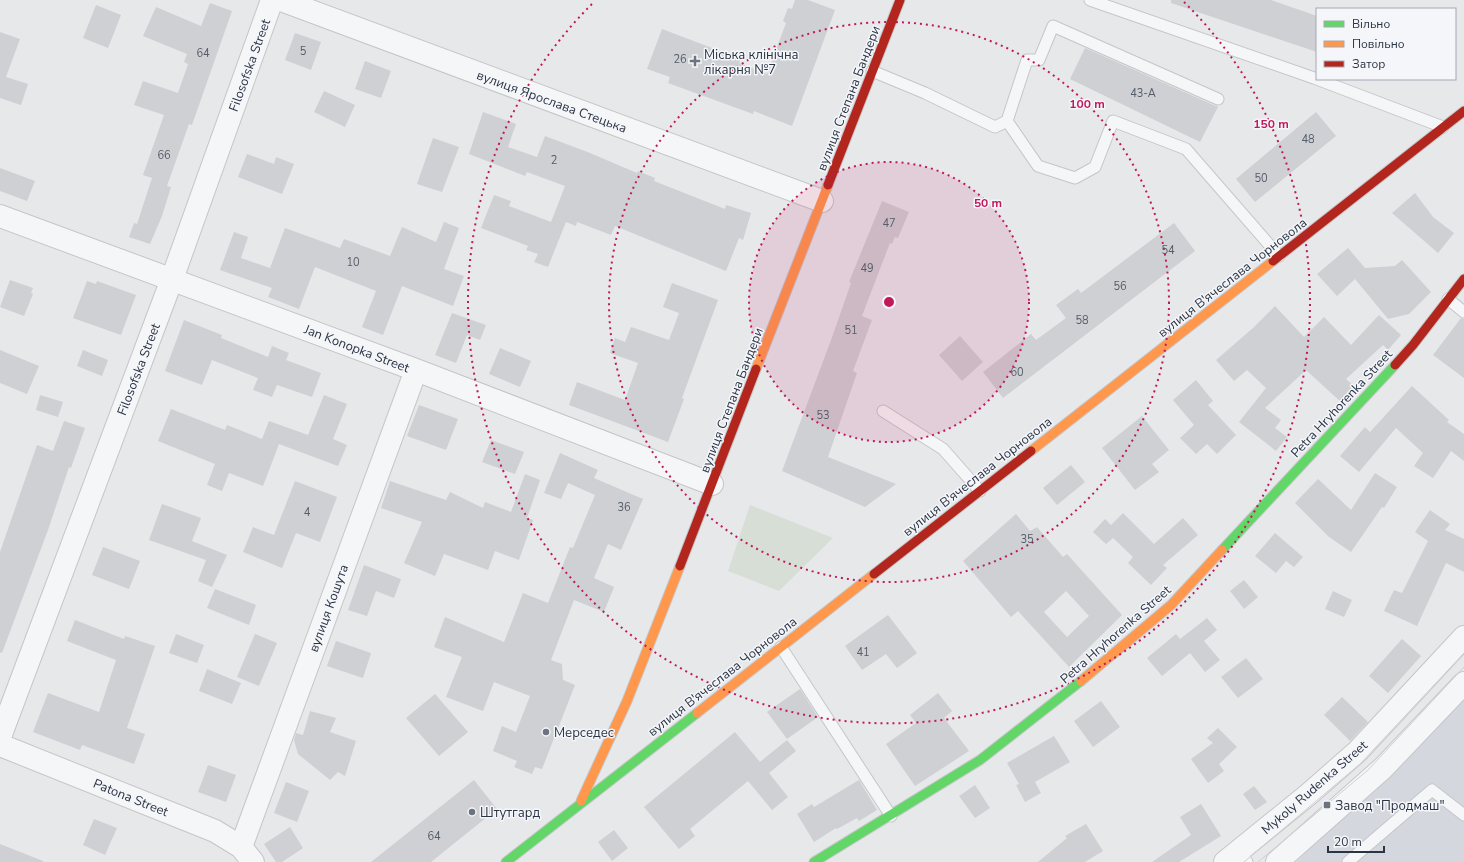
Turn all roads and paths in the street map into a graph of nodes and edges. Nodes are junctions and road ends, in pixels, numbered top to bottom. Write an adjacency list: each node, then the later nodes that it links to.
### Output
1 (272, 0): 15 (street, Filosofska Street)
2 (281, 0): 12 (street, вулиця Ярослава Стецька)
3 (900, 0): 5 (street, вулиця Степана Бандери)
4 (1090, 0): 6 (lane)
5 (872, 71): 10 (lane); 12 (street, вулиця Степана Бандери)
6 (1316, 79)
7 (1319, 80): 11 (lane)
8 (1218, 99): 10 (lane)
9 (1464, 111): 11 (street, вулиця В'ячеслава Чорновола)
10 (1007, 120): 14 (lane)
11 (1443, 127): 14 (street, вулиця В'ячеслава Чорновола)
12 (822, 201): 21 (street, вулиця Степана Бандери)
13 (0, 216): 15 (street, Jan Konopka Street)
14 (1279, 256): 22 (street, вулиця В'ячеслава Чорновола)
15 (172, 279): 19 (street, Jan Konopka Street); 26 (street, Filosofska Street)
16 (1464, 279): 17 (street, Petra Hryhorenka Street)
17 (1448, 299): 18 (lane); 30 (street, Petra Hryhorenka Street)
18 (1464, 312)
19 (416, 370): 21 (street, Jan Konopka Street); 31 (street, вулиця Кошута)
20 (883, 411): 22 (lane)
21 (712, 484): 28 (street, вулиця Степана Бандери)
22 (980, 491): 24 (street, вулиця В'ячеслава Чорновола)
23 (1464, 637): 32 (street, Mykoly Rudenka Street)
24 (780, 647): 28 (street, вулиця В'ячеслава Чорновола); 30 (lane)
25 (1464, 683): 35 (street)
26 (0, 737)
27 (0, 745): 31 (street, Patona Street)
28 (578, 805): 33 (street, вулиця В'ячеслава Чорновола)
29 (1464, 815): 36 (lane)
30 (892, 816): 34 (street, Petra Hryhorenka Street)
31 (247, 854)
32 (1237, 858)
33 (506, 862)
34 (814, 862)
35 (1277, 862)
36 (1348, 862)

